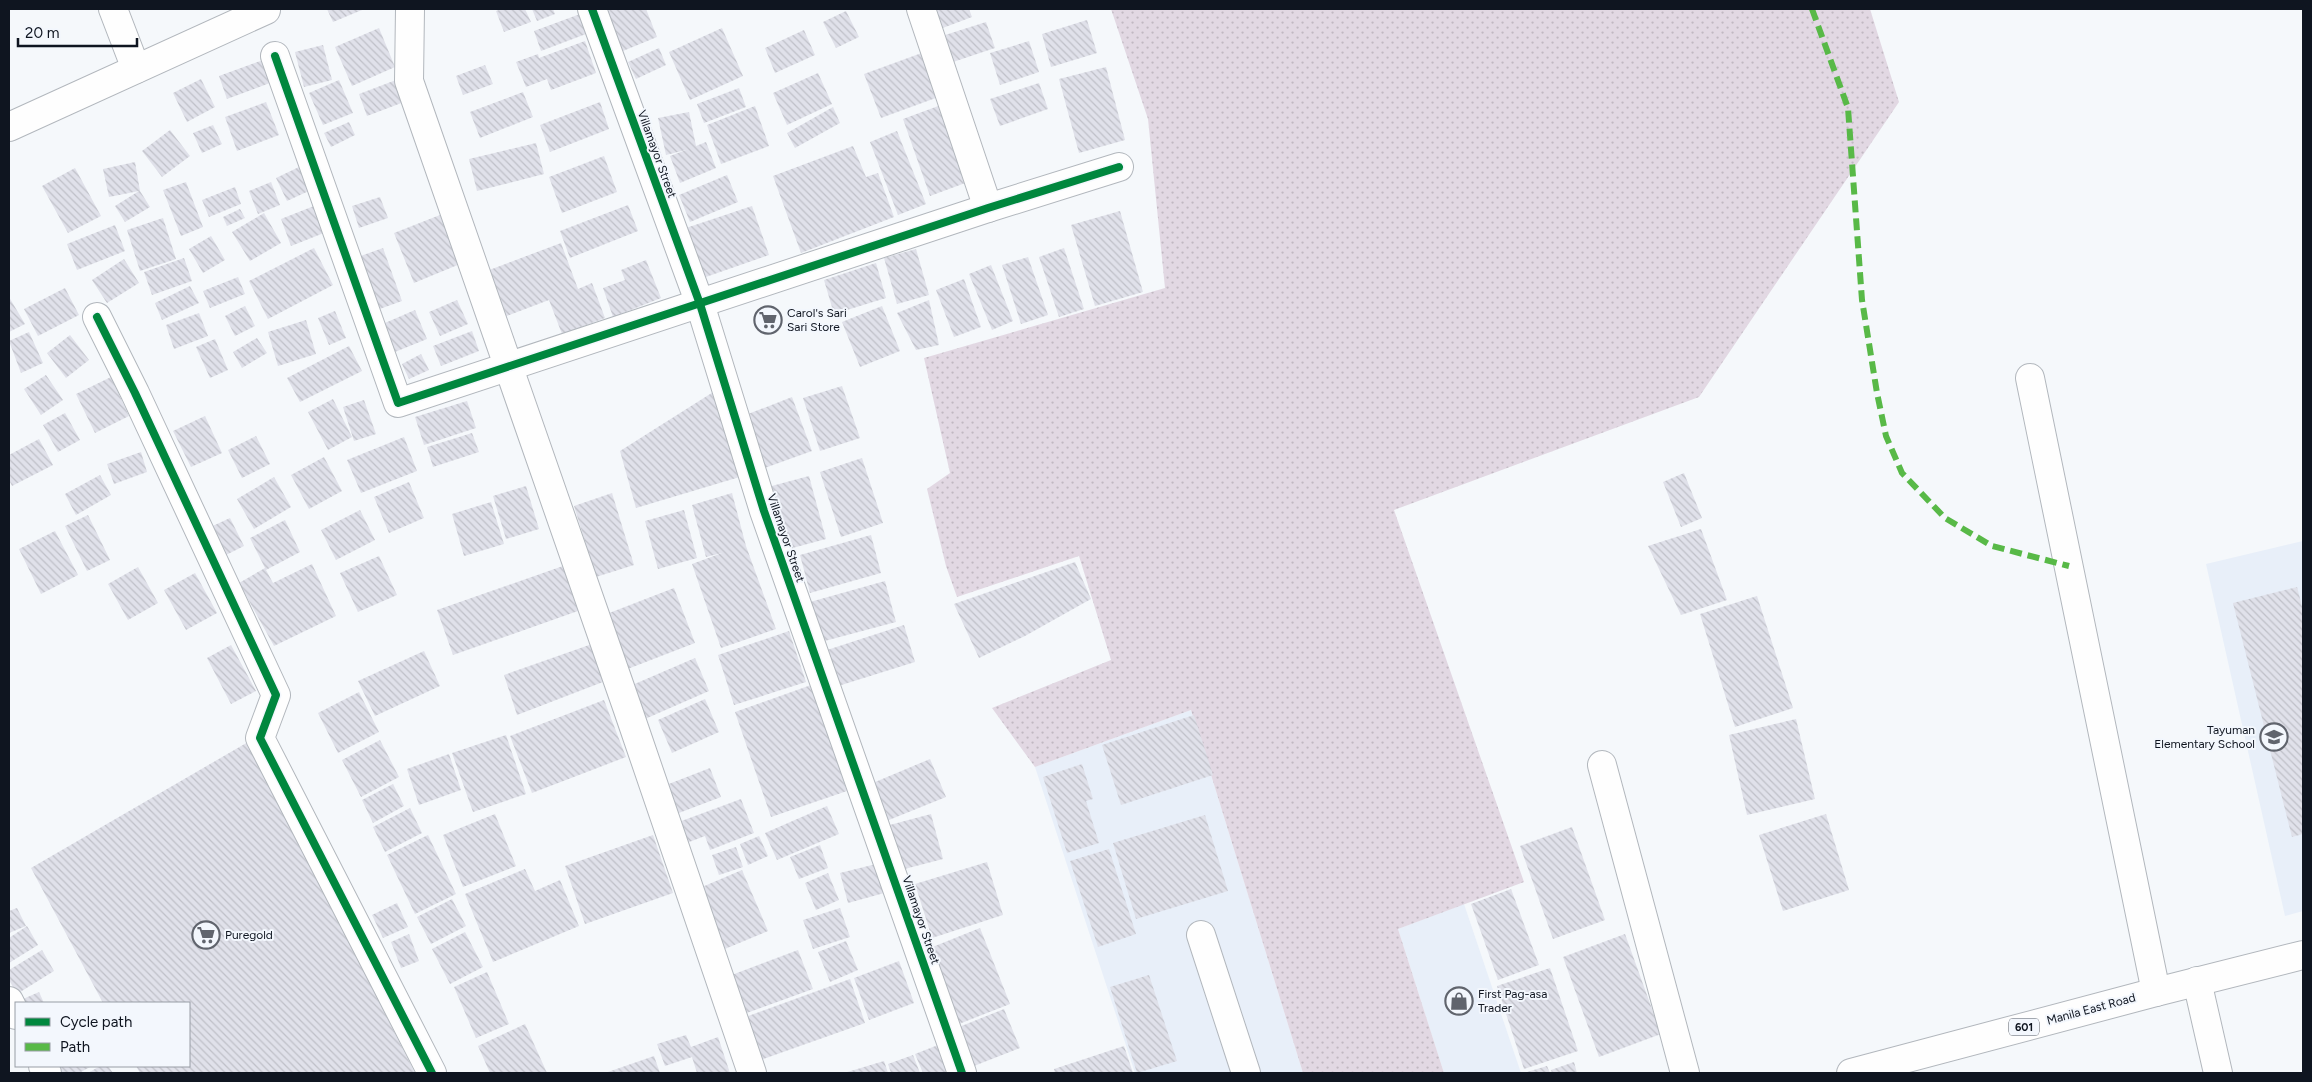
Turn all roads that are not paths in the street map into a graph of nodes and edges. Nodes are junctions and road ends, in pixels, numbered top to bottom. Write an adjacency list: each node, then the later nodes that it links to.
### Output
1 (113, 9): 7 (street)
2 (265, 9): 7 (street)
3 (410, 9): 13 (street)
4 (592, 9): 11 (street, Villamayor Street)
5 (920, 9): 10 (street)
6 (275, 56): 13 (street)
7 (136, 69): 8 (street)
8 (9, 127)
9 (1119, 167): 10 (street)
10 (988, 208): 11 (street)
11 (700, 304): 13 (street); 24 (street, Villamayor Street)
12 (97, 317): 22 (street)
13 (508, 366): 23 (street)
14 (2030, 378): 19 (street)
15 (1602, 765): 26 (street)
16 (1201, 935): 25 (street)
17 (2303, 955): 18 (street, Manila East Road / 601)
18 (2197, 981): 19 (street, Manila East Road / 601); 28 (street)
19 (2156, 992): 27 (street, Manila East Road / 601)
20 (9, 1001): 21 (street)
21 (15, 1013)
22 (432, 1073)
23 (752, 1073)
24 (962, 1073)
25 (1246, 1073)
26 (1685, 1073)
27 (1851, 1073)
28 (2218, 1073)

